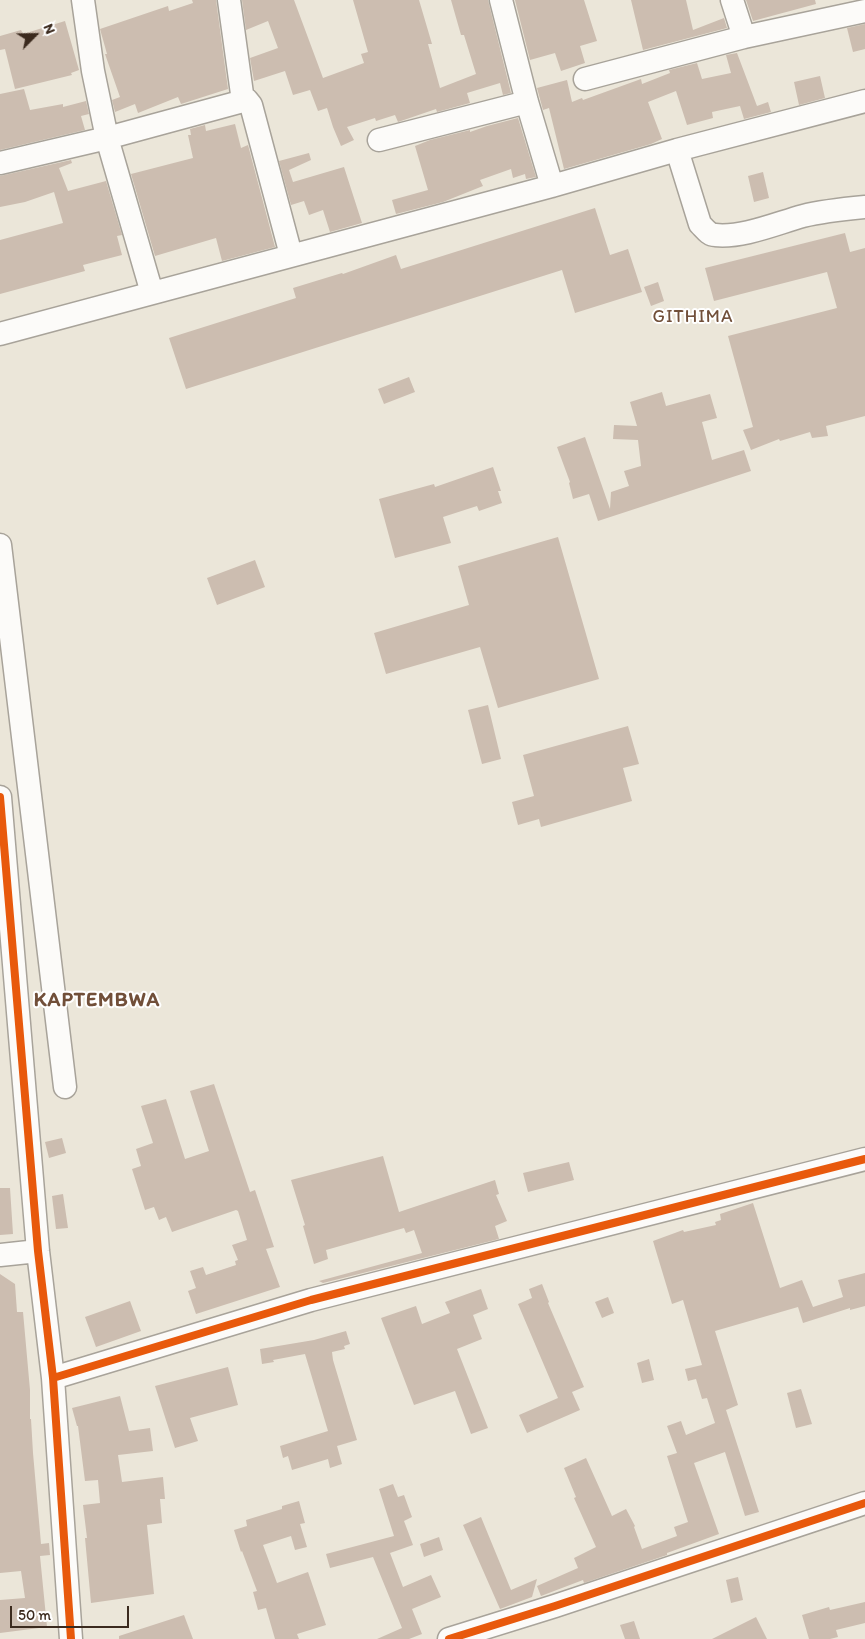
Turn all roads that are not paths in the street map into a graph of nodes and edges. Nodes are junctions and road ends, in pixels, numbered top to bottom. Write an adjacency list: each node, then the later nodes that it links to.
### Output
1 (83, 0): 11 (street)
2 (229, 0): 8 (street)
3 (501, 0): 10 (street)
4 (732, 0): 6 (street)
5 (865, 11): 6 (street)
6 (744, 37): 7 (street)
7 (585, 79)
8 (243, 100): 11 (street); 17 (street)
9 (865, 101): 13 (street)
10 (527, 102): 12 (street); 15 (street)
11 (107, 138): 14 (street); 18 (street)
12 (379, 140)
13 (677, 150): 15 (street); 16 (street)
14 (0, 163)
15 (552, 186): 17 (street)
16 (865, 207)
17 (291, 255): 18 (street)
18 (152, 293): 19 (street)
19 (0, 334)
20 (0, 545): 22 (street)
21 (0, 797): 24 (street)
22 (66, 1087)
23 (865, 1158): 26 (street)
24 (38, 1251): 25 (street); 26 (street)
25 (0, 1255)
26 (53, 1378): 28 (street)
27 (865, 1503): 29 (street)
28 (71, 1639)
29 (449, 1639)

